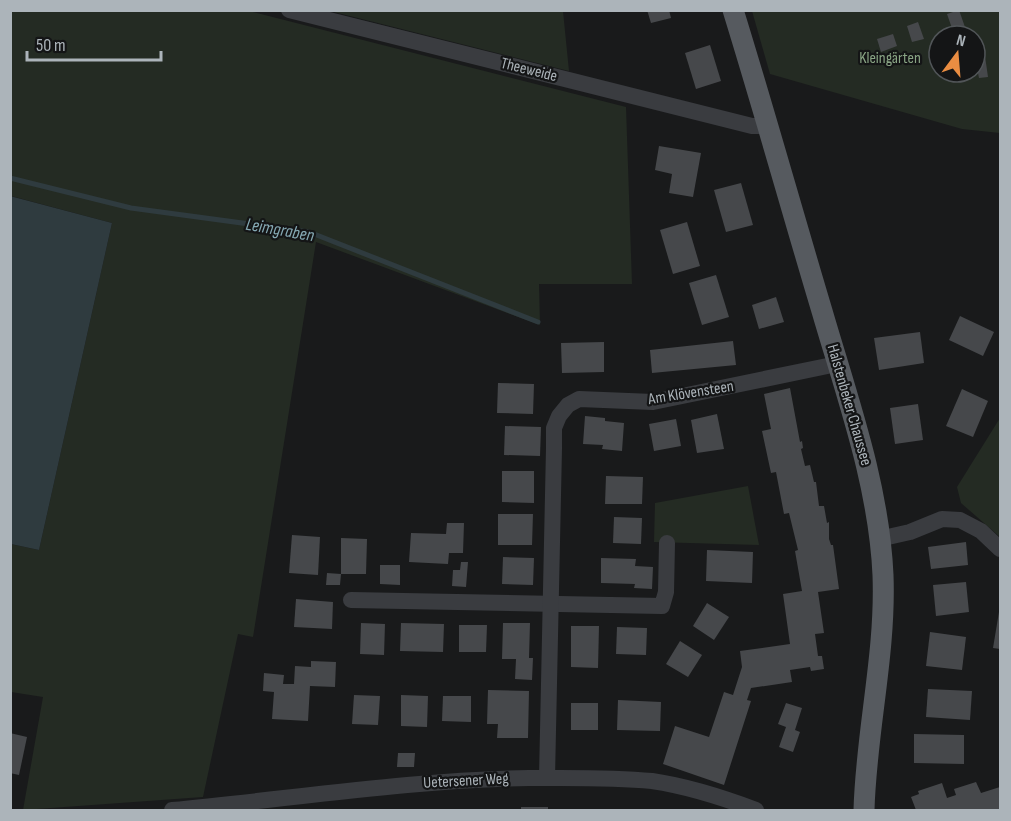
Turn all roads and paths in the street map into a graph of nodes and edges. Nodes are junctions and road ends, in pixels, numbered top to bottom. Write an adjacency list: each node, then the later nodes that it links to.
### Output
1 (289, 10): 3 (street, Theeweide)
2 (733, 10): 3 (main road, Halstenbeker Chaussee)
3 (769, 126): 4 (main road, Halstenbeker Chaussee)
4 (837, 364): 5 (main road, Halstenbeker Chaussee); 9 (street, Am Klövensteen)
5 (879, 539): 7 (street); 13 (main road, Halstenbeker Chaussee)
6 (667, 543): 9 (street)
7 (1000, 549)
8 (351, 600): 9 (street)
9 (550, 604): 10 (street, Am Klövensteen)
10 (547, 778): 11 (street, Uetersener Weg); 12 (street, Uetersener Weg)
11 (172, 810)
12 (756, 810)
13 (864, 810)

